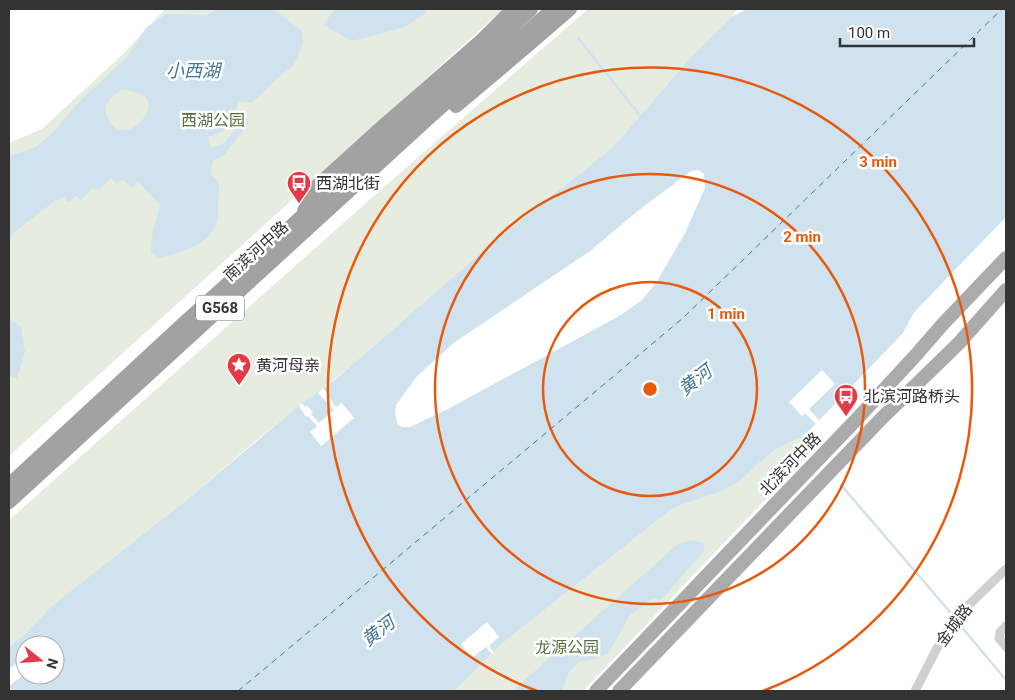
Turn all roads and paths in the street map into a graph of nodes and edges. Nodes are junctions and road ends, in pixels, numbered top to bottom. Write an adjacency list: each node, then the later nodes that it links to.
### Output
1 (512, 9): 6 (highway)
2 (532, 9): 6 (highway, 南滨河中路 / G568)
3 (552, 9): 5 (highway, 南滨河中路 / G568)
4 (570, 9): 5 (highway)
5 (432, 115): 13 (highway, 南滨河中路 / G568)
6 (301, 218): 12 (highway, 南滨河中路 / G568)
7 (1006, 258): 11 (main road, 北滨河中路)
8 (1006, 271): 11 (main road)
9 (1006, 290): 10 (main road, 北滨河中路)
10 (999, 304): 18 (main road, 北滨河中路)
11 (916, 356): 17 (main road, 北滨河中路)
12 (9, 485)
13 (9, 502)
14 (1006, 569): 19 (street, 金城路)
15 (1006, 626): 16 (street)
16 (1006, 646)
17 (596, 691)
18 (619, 691)
19 (915, 691)

